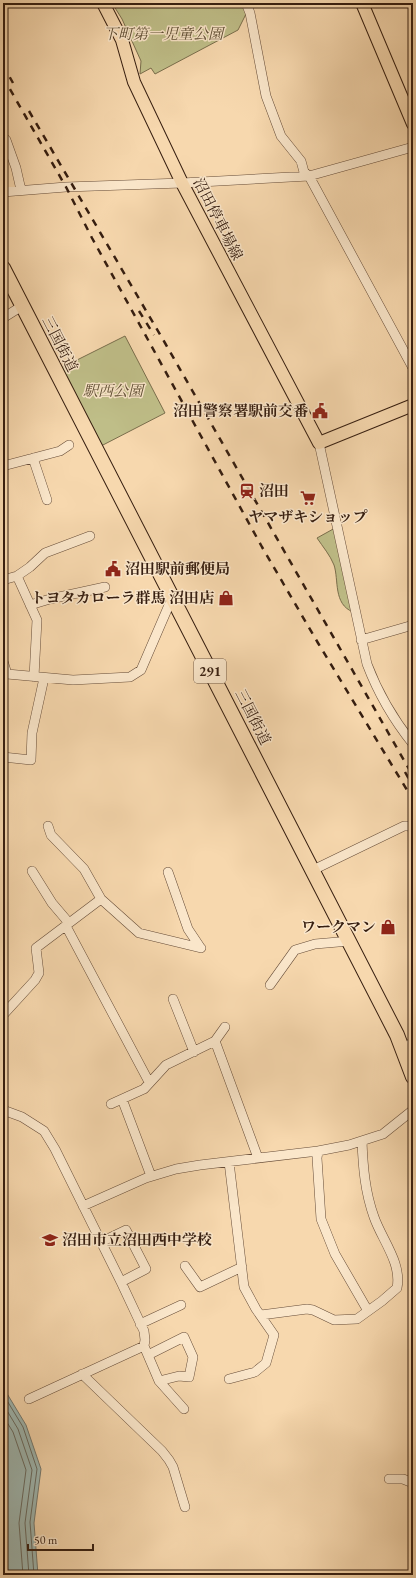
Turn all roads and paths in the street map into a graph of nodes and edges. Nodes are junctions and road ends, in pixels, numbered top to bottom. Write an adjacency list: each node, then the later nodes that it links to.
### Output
1 (103, 3): 8 (main road, 沼田停車場線)
2 (246, 3): 7 (street)
3 (362, 3): 4 (main road)
4 (413, 124)
5 (3, 137): 9 (street)
6 (413, 146): 7 (street)
7 (309, 176): 8 (street); 14 (street)
8 (182, 183): 9 (street); 16 (main road, 沼田停車場線)
9 (21, 190): 10 (street)
10 (3, 192)
11 (3, 268): 12 (highway, 三国街道 / 291)
12 (22, 306): 13 (street); 25 (highway, 三国街道 / 291)
13 (3, 318)
14 (413, 368)
15 (413, 405): 16 (main road)
16 (319, 443): 28 (street)
17 (69, 445): 18 (street)
18 (33, 458): 19 (street); 20 (street)
19 (3, 466)
20 (47, 500)
21 (90, 536): 22 (street)
22 (17, 576): 23 (street); 26 (street)
23 (3, 580)
24 (105, 587): 26 (street)
25 (173, 600): 32 (street); 37 (highway, 三国街道 / 291)
26 (30, 605): 31 (street)
27 (413, 624): 28 (street)
28 (361, 640): 33 (street)
29 (3, 660): 30 (street)
30 (5, 674): 31 (street)
31 (34, 677): 32 (street)
32 (44, 678): 34 (street)
33 (413, 744)
34 (3, 757)
35 (48, 826): 40 (street)
36 (413, 829): 37 (street)
37 (313, 870): 42 (highway, 三国街道 / 291)
38 (32, 872): 41 (street)
39 (168, 872): 40 (street)
40 (101, 899): 41 (street)
41 (68, 925): 45 (street); 52 (street)
42 (350, 941): 43 (street); 50 (highway, 三国街道 / 291)
43 (270, 985)
44 (173, 999): 49 (street)
45 (3, 1015)
46 (225, 1027): 48 (street)
47 (413, 1040): 50 (street)
48 (215, 1041): 49 (street); 59 (street)
49 (194, 1052): 52 (street)
50 (405, 1052): 51 (highway, 三国街道 / 291)
51 (413, 1077)
52 (149, 1082): 53 (street)
53 (122, 1099): 54 (street); 61 (street)
54 (111, 1104)
55 (3, 1110): 62 (street)
56 (413, 1110): 57 (street)
57 (362, 1141): 58 (street); 68 (street)
58 (318, 1151): 59 (street); 68 (street)
59 (258, 1158): 60 (street)
60 (229, 1162): 61 (street); 65 (street)
61 (152, 1176): 62 (street)
62 (83, 1206): 63 (street)
63 (101, 1242): 66 (street); 66 (street)
64 (185, 1266): 65 (street)
65 (242, 1267): 69 (street)
66 (121, 1282): 70 (street)
67 (181, 1306): 70 (street)
68 (368, 1311): 69 (street)
69 (261, 1315): 74 (street)
70 (140, 1324): 71 (street)
71 (144, 1346): 72 (street); 73 (street)
72 (148, 1355): 75 (street); 75 (street)
73 (82, 1374): 76 (street); 80 (street)
74 (229, 1379)
75 (159, 1381): 77 (street)
76 (29, 1399)
77 (184, 1409)
78 (389, 1479): 79 (street)
79 (413, 1483)
80 (185, 1507)

